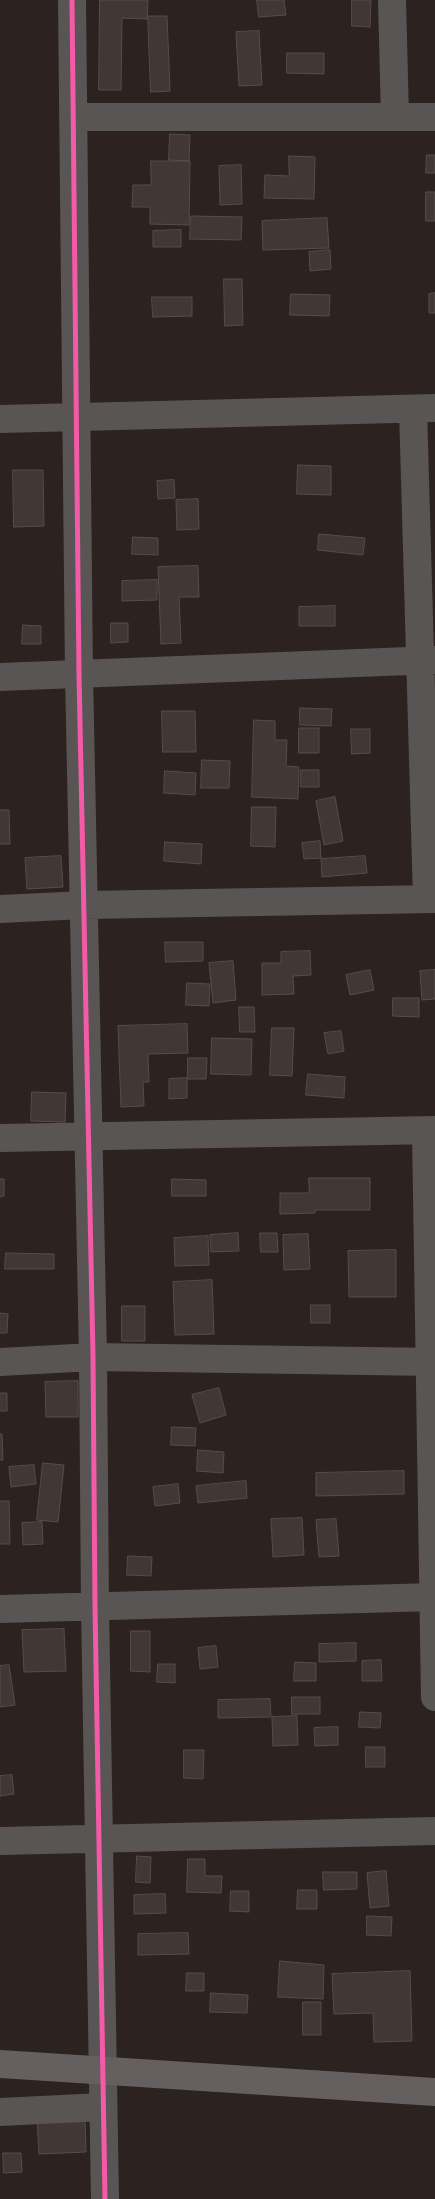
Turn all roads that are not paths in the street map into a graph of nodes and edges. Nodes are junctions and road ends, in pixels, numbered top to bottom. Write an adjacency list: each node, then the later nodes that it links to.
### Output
1 (72, 0): 3 (street)
2 (392, 0): 4 (street)
3 (73, 117): 4 (street); 7 (street)
4 (394, 117): 5 (street)
5 (435, 117)
6 (424, 409): 7 (street); 9 (street)
7 (77, 418): 8 (street); 10 (street)
8 (0, 419)
9 (428, 661): 10 (street); 12 (street)
10 (79, 674): 11 (street); 13 (street)
11 (0, 677)
12 (431, 899): 13 (street)
13 (84, 905): 14 (street); 16 (street)
14 (0, 909)
15 (431, 1130): 16 (street); 20 (street)
16 (88, 1137): 17 (street); 18 (street)
17 (0, 1138)
18 (93, 1357): 19 (street); 20 (street); 22 (street)
19 (0, 1362)
20 (432, 1363): 21 (street)
21 (434, 1597): 22 (street); 24 (street)
22 (95, 1606): 23 (street); 26 (street)
23 (0, 1609)
24 (435, 1697)
25 (435, 1831): 26 (street)
26 (98, 1839): 27 (street); 29 (street)
27 (0, 1841)
28 (0, 2064): 29 (street)
29 (102, 2070): 30 (street); 31 (street)
30 (435, 2092)
31 (102, 2107): 32 (street); 33 (street)
32 (0, 2112)
33 (105, 2199)

